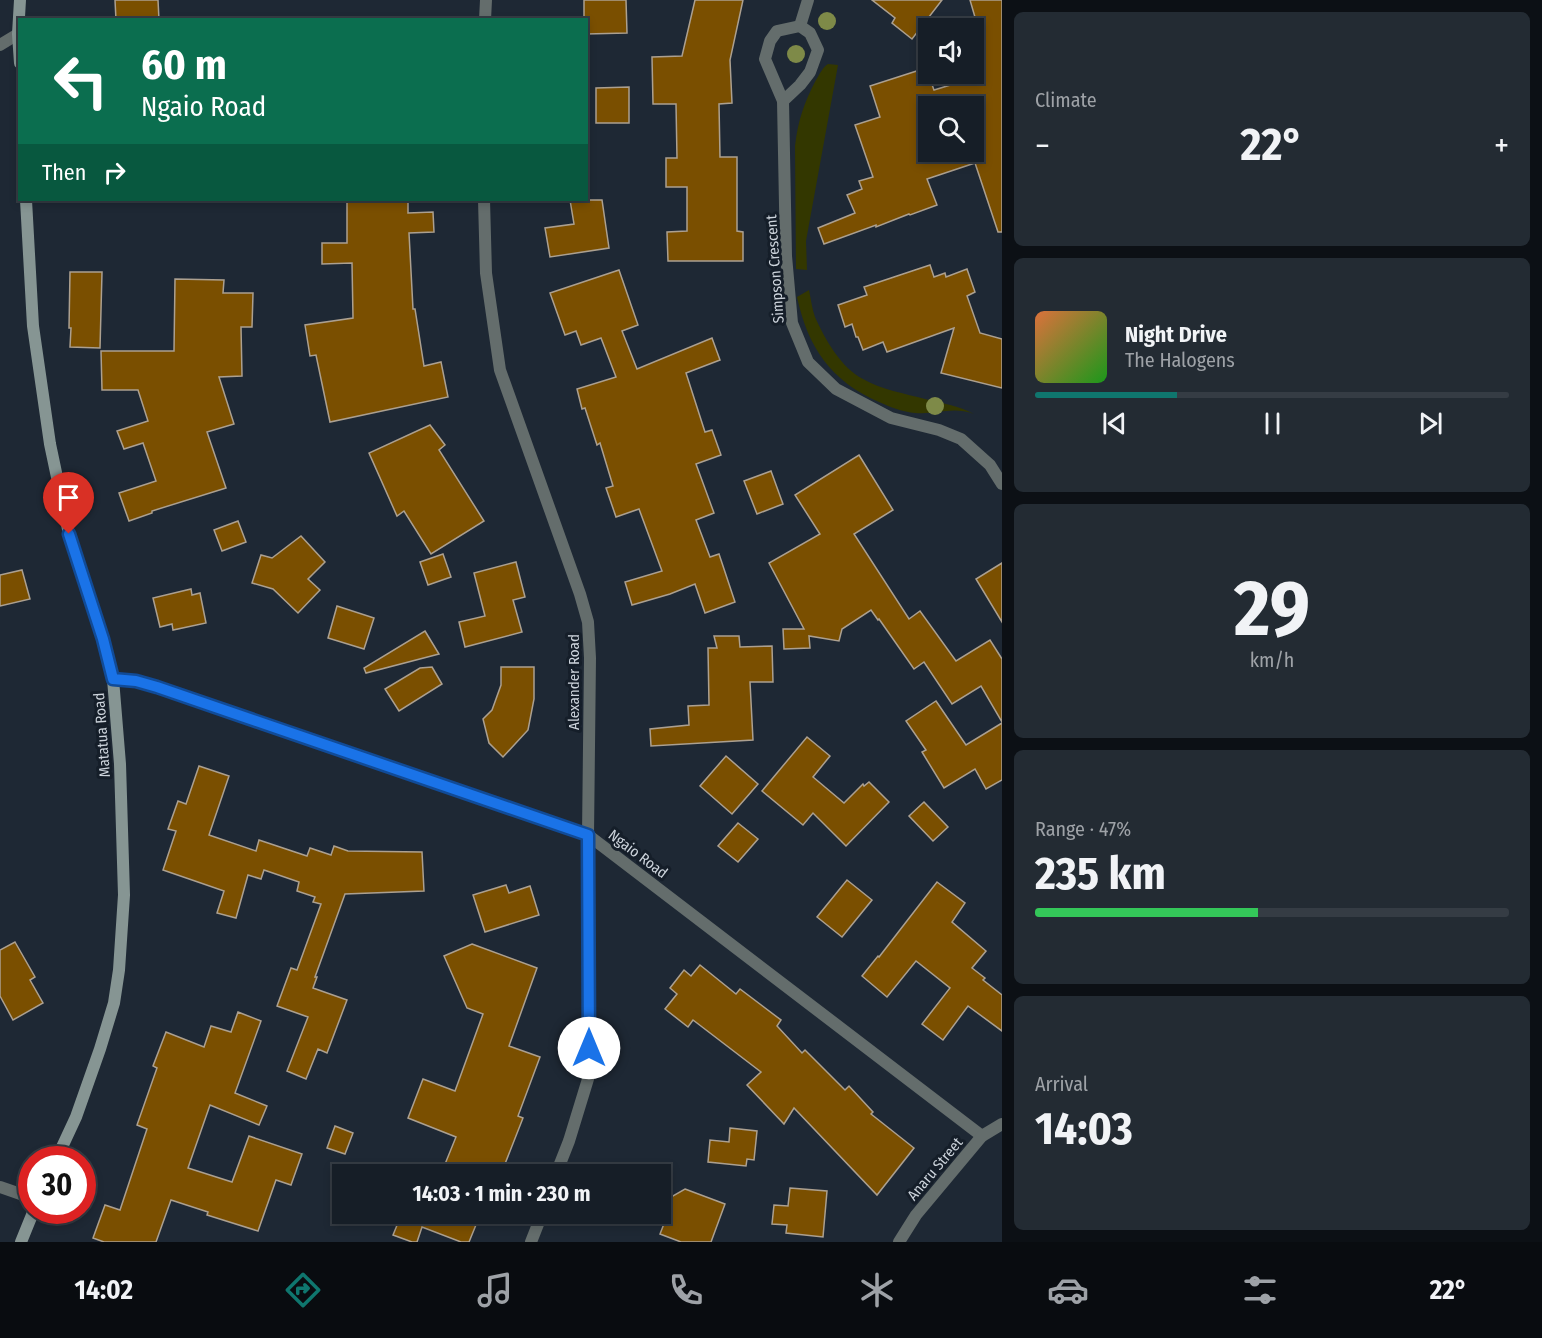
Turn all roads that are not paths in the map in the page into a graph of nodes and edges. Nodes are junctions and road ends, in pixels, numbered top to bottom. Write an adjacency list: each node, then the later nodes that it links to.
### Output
1 (20, 0): 4 (main road)
2 (486, 0): 5 (street)
3 (808, 0): 6 (street)
4 (19, 18)
5 (485, 18)
6 (800, 26): 9 (street); 9 (street, Simpson Crescent)
7 (18, 34): 8 (street)
8 (0, 45)
9 (783, 101): 12 (street, Simpson Crescent)
10 (26, 201): 13 (main road, Matatua Road)
11 (484, 201): 14 (street, Alexander Road)
12 (1002, 484)
13 (113, 679): 14 (street, Ngaio Road); 17 (main road, Matatua Road)
14 (588, 835): 16 (street, Ngaio Road); 18 (street, Alexander Road)
15 (1002, 1124): 16 (street, Anaru Street)
16 (982, 1137): 25 (street, Anaru Street)
17 (62, 1146)
18 (560, 1164)
19 (0, 1187): 20 (street)
20 (18, 1193)
21 (28, 1224): 23 (main road)
22 (538, 1224): 24 (street)
23 (21, 1242)
24 (531, 1242)
25 (899, 1242)

